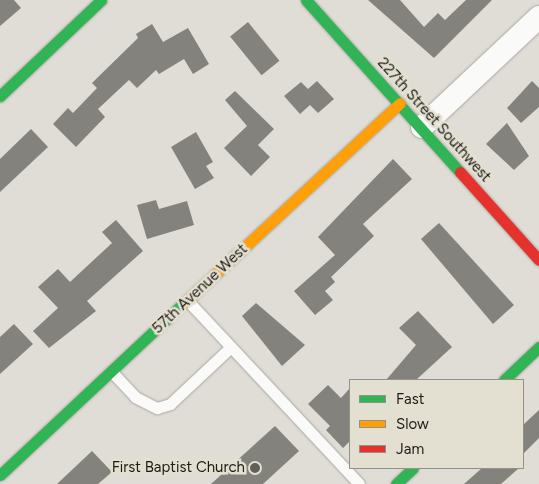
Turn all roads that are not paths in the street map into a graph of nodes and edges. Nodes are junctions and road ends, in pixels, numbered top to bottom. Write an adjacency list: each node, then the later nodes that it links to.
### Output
1 (101, 0): 4 (street)
2 (306, 0): 5 (street, 227th Street Southwest)
3 (539, 17): 6 (street)
4 (3, 88)
5 (400, 103): 6 (street, 227th Street Southwest); 8 (street, 57th Avenue West)
6 (422, 127): 7 (street, 227th Street Southwest)
7 (539, 260)
8 (188, 301): 9 (lane); 11 (street, 57th Avenue West)
9 (231, 347): 11 (lane); 15 (lane)
10 (539, 347): 12 (street)
11 (112, 372): 14 (street, 57th Avenue West)
12 (505, 379)
13 (412, 469): 16 (street)
14 (0, 475)
15 (359, 484)
16 (396, 484)

